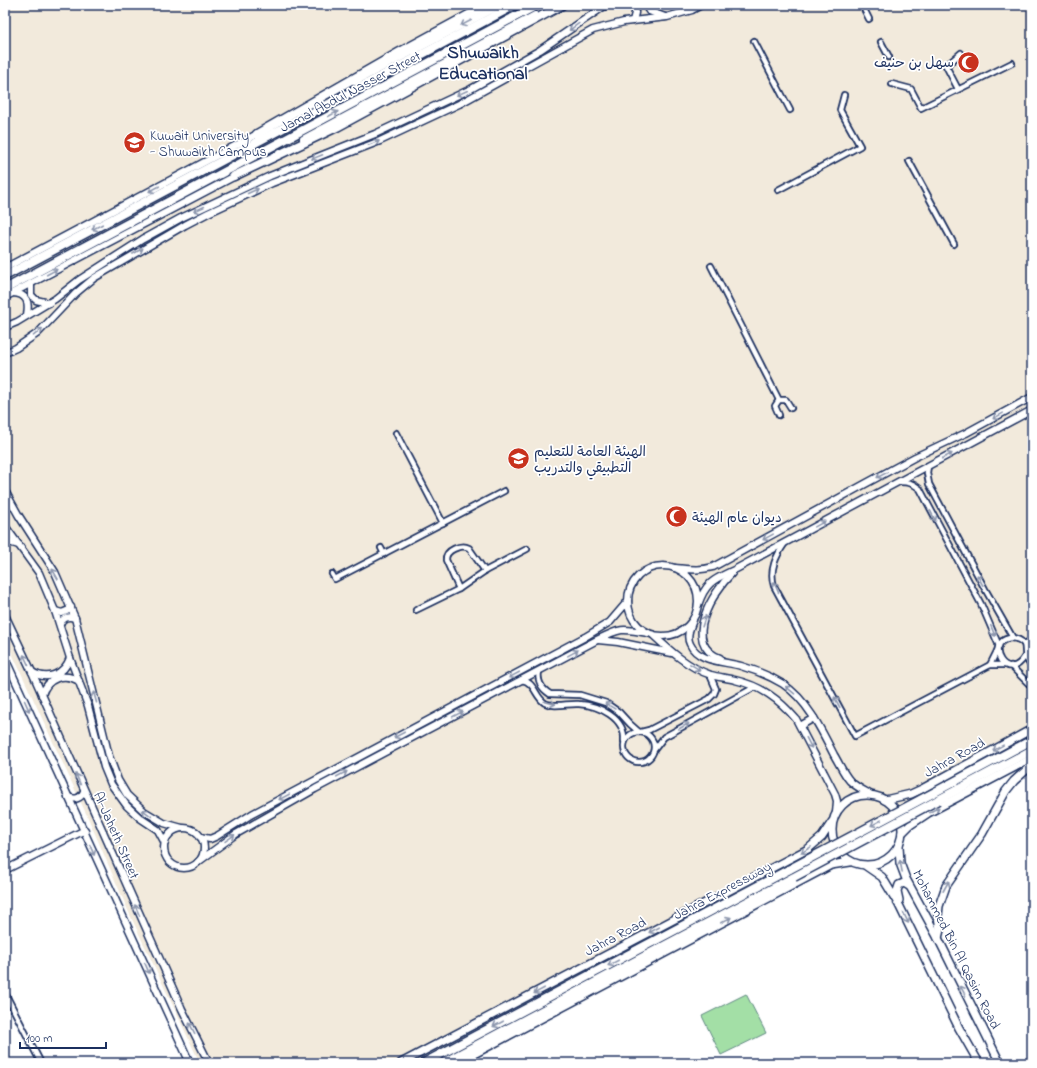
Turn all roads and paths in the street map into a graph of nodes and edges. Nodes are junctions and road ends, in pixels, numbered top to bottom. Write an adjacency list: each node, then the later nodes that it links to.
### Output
1 (487, 5): 24 (highway)
2 (501, 5): 24 (street, one-way to 24)
3 (514, 5): 35 (highway, Jamal Abdul Nasser Street, one-way to 35)
4 (537, 5): 37 (highway, Jamal Abdul Nasser Street, one-way to 4)
5 (554, 5): 29 (street)
6 (562, 5): 29 (highway)
7 (606, 5): 26 (street, one-way to 26)
8 (635, 5): 14 (street)
9 (645, 5): 12 (street)
10 (702, 5): 12 (street)
11 (862, 5): 13 (street)
12 (667, 17): 14 (street)
13 (869, 19)
14 (633, 21): 28 (street, one-way to 14)
15 (754, 41): 23 (street)
16 (881, 42): 18 (street)
17 (961, 53): 21 (street)
18 (889, 57)
19 (1012, 62): 21 (street)
20 (892, 84): 21 (street)
21 (958, 90)
22 (844, 95): 31 (street)
23 (790, 110)
24 (258, 134): 34 (street, one-way to 34)
25 (909, 161): 32 (street)
26 (297, 165): 27 (street); 28 (street)
27 (279, 172): 30 (street); 40 (street, one-way to 40)
28 (299, 172): 30 (street)
29 (234, 176): 36 (street, one-way to 29)
30 (282, 179): 43 (street, one-way to 30)
31 (778, 190)
32 (954, 244)
33 (711, 266): 45 (street)
34 (5, 268)
35 (5, 276)
36 (31, 283): 38 (street); 40 (street)
37 (5, 289)
38 (13, 293): 39 (street); 41 (street)
39 (5, 298)
40 (49, 303): 41 (street)
41 (27, 315): 42 (street)
42 (5, 327)
43 (5, 353)
44 (1032, 397): 58 (street, one-way to 58)
45 (779, 400): 46 (street); 48 (street)
46 (791, 408)
47 (1032, 410): 50 (street, one-way to 47)
48 (779, 415)
49 (396, 433): 56 (street)
50 (928, 466): 51 (street); 54 (street)
51 (899, 482): 55 (street); 60 (street, one-way to 51)
52 (5, 491): 73 (street, one-way to 52)
53 (504, 491): 56 (street)
54 (936, 498): 55 (street); 81 (street, one-way to 54)
55 (927, 503): 85 (street, one-way to 85)
56 (443, 523): 65 (street)
57 (7, 529): 59 (street); 62 (street)
58 (781, 530): 60 (street); 66 (street, one-way to 66)
59 (5, 538)
60 (786, 542): 67 (street); 90 (street, one-way to 60)
61 (5, 543): 62 (street)
62 (19, 545): 75 (street)
63 (380, 548): 65 (street)
64 (527, 548): 68 (street)
65 (384, 554): 69 (street)
66 (675, 568): 71 (street); 72 (street)
67 (736, 569): 72 (street); 93 (street, one-way to 67)
68 (485, 572): 70 (street); 70 (street)
69 (332, 574)
70 (459, 588): 74 (street)
71 (628, 602): 80 (street); 92 (street)
72 (698, 605): 78 (street)
73 (71, 607): 75 (street); 77 (street)
74 (416, 610)
75 (55, 611): 79 (street)
76 (5, 615): 96 (street, Al-Jaheth Street, one-way to 76)
77 (75, 618): 79 (street); 122 (street, one-way to 77)
78 (693, 620): 80 (street); 93 (street)
79 (60, 624): 89 (street)
80 (650, 634): 82 (street); 86 (street)
81 (1013, 638): 84 (street); 85 (street)
82 (597, 640): 86 (street); 97 (street, one-way to 82)
83 (1032, 640): 84 (street)
84 (1024, 644): 87 (street)
85 (998, 649): 90 (street); 91 (street)
86 (672, 653): 98 (street, one-way to 98)
87 (1025, 656): 94 (street); 95 (street)
88 (5, 658): 118 (street, Al-Jaheth Street, one-way to 118)
89 (70, 658): 96 (street); 100 (street)
90 (990, 665): 91 (street)
91 (1005, 665): 94 (street)
92 (530, 666): 97 (street); 106 (street, one-way to 106)
93 (740, 666): 104 (street, one-way to 93)
94 (1011, 666): 102 (street)
95 (1032, 668)
96 (32, 672): 103 (street, Al-Jaheth Street)
97 (537, 673): 99 (street); 108 (street, one-way to 97)
98 (710, 675): 101 (street); 108 (street)
99 (522, 680): 109 (street, one-way to 99); 111 (street, one-way to 111)
100 (79, 681): 103 (street); 126 (street)
101 (755, 687): 105 (street); 112 (street, one-way to 101)
102 (1032, 688)
103 (42, 695): 116 (street, Al-Jaheth Street, one-way to 103)
104 (814, 718): 105 (street); 117 (street)
105 (800, 726): 120 (street, one-way to 120)
106 (414, 727): 109 (street); 125 (street, one-way to 125)
107 (1032, 728): 119 (main road, Jahra Road, one-way to 119)
108 (640, 732): 111 (street); 112 (street)
109 (418, 734): 128 (street, one-way to 109)
110 (1032, 740): 140 (highway, Jahra Expressway, one-way to 140, bridge)
111 (624, 741): 112 (street)
112 (654, 750)
113 (1032, 750): 141 (highway, Jahra Expressway, bridge)
114 (1032, 758): 124 (main road, one-way to 114)
115 (1032, 765): 134 (main road, one-way to 115)
116 (84, 791): 118 (street); 138 (street, Al-Jaheth Street, one-way to 116)
117 (873, 796): 119 (main road); 120 (main road)
118 (68, 797): 123 (street, Al-Jaheth Street)
119 (885, 800): 124 (main road)
120 (836, 813): 121 (main road)
121 (832, 822): 129 (main road); 139 (main road, Jahra Road, one-way to 139)
122 (182, 828): 125 (street); 126 (street)
123 (84, 830): 131 (street); 137 (street, Al-Jaheth Street, one-way to 137)
124 (902, 833): 127 (main road)
125 (200, 837): 128 (street)
126 (165, 843): 128 (street)
127 (899, 846): 130 (main road); 132 (main road, Mohammed Bin Al Qasim Road, one-way to 127)
128 (198, 862)
129 (850, 862): 130 (main road); 142 (main road, one-way to 129)
130 (866, 866): 133 (main road)
131 (5, 870)
132 (910, 886): 133 (main road); 134 (main road, Mohammed Bin Al Qasim Road)
133 (899, 905): 143 (main road, one-way to 143)
134 (938, 938): 144 (main road, Mohammed Bin Al Qasim Road, one-way to 134)
135 (5, 993): 136 (street)
136 (41, 1063)
137 (190, 1063)
138 (209, 1063)
139 (401, 1063)
140 (424, 1063)
141 (443, 1063)
142 (457, 1063)
143 (979, 1063)
144 (1000, 1063)

